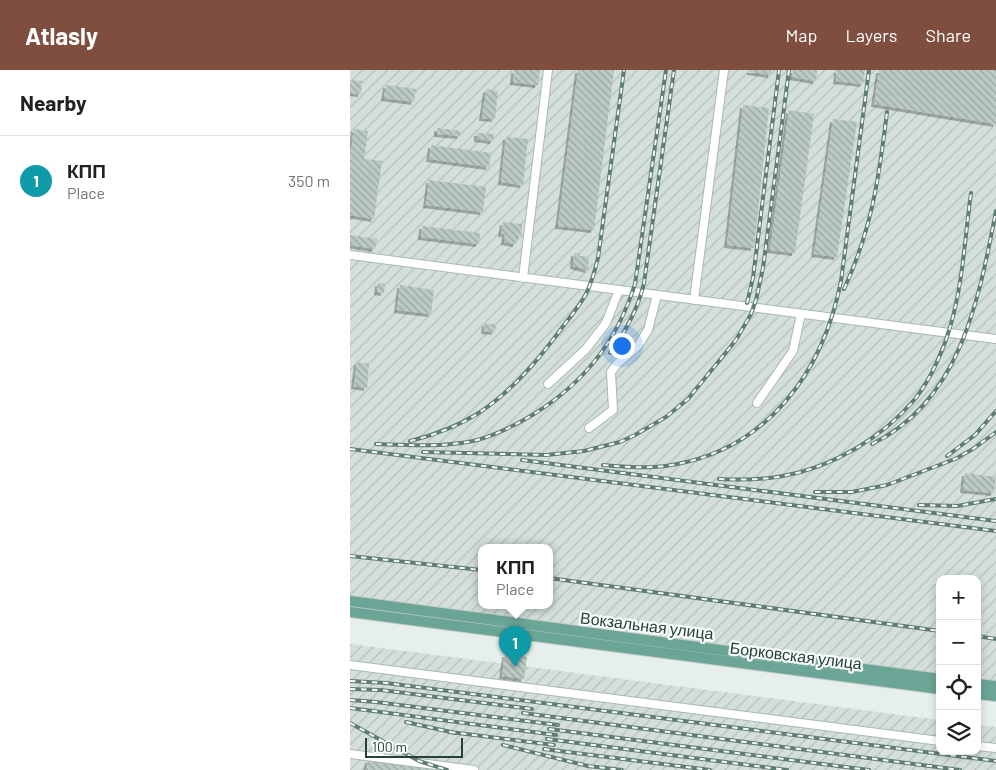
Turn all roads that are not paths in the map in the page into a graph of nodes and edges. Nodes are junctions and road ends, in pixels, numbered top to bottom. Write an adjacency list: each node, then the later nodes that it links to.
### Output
1 (548, 70): 4 (lane)
2 (724, 70): 7 (lane)
3 (350, 255): 4 (lane)
4 (523, 278): 5 (lane)
5 (619, 290): 6 (lane); 10 (lane)
6 (658, 295): 7 (lane); 12 (lane)
7 (694, 300): 8 (lane)
8 (801, 314): 9 (lane); 11 (lane)
9 (996, 339)
10 (548, 384)
11 (757, 403)
12 (589, 428)
13 (350, 601): 16 (main road, Вокзальная улица)
14 (350, 612): 19 (main road, Борковская улица)
15 (350, 665): 22 (lane)
16 (936, 678)
17 (981, 684): 18 (main road)
18 (996, 686)
19 (936, 688)
20 (981, 694): 21 (main road)
21 (996, 696)
22 (936, 740)
23 (981, 746): 24 (lane)
24 (996, 748)
25 (350, 754): 26 (lane)
26 (460, 769): 27 (lane)
27 (474, 770)

